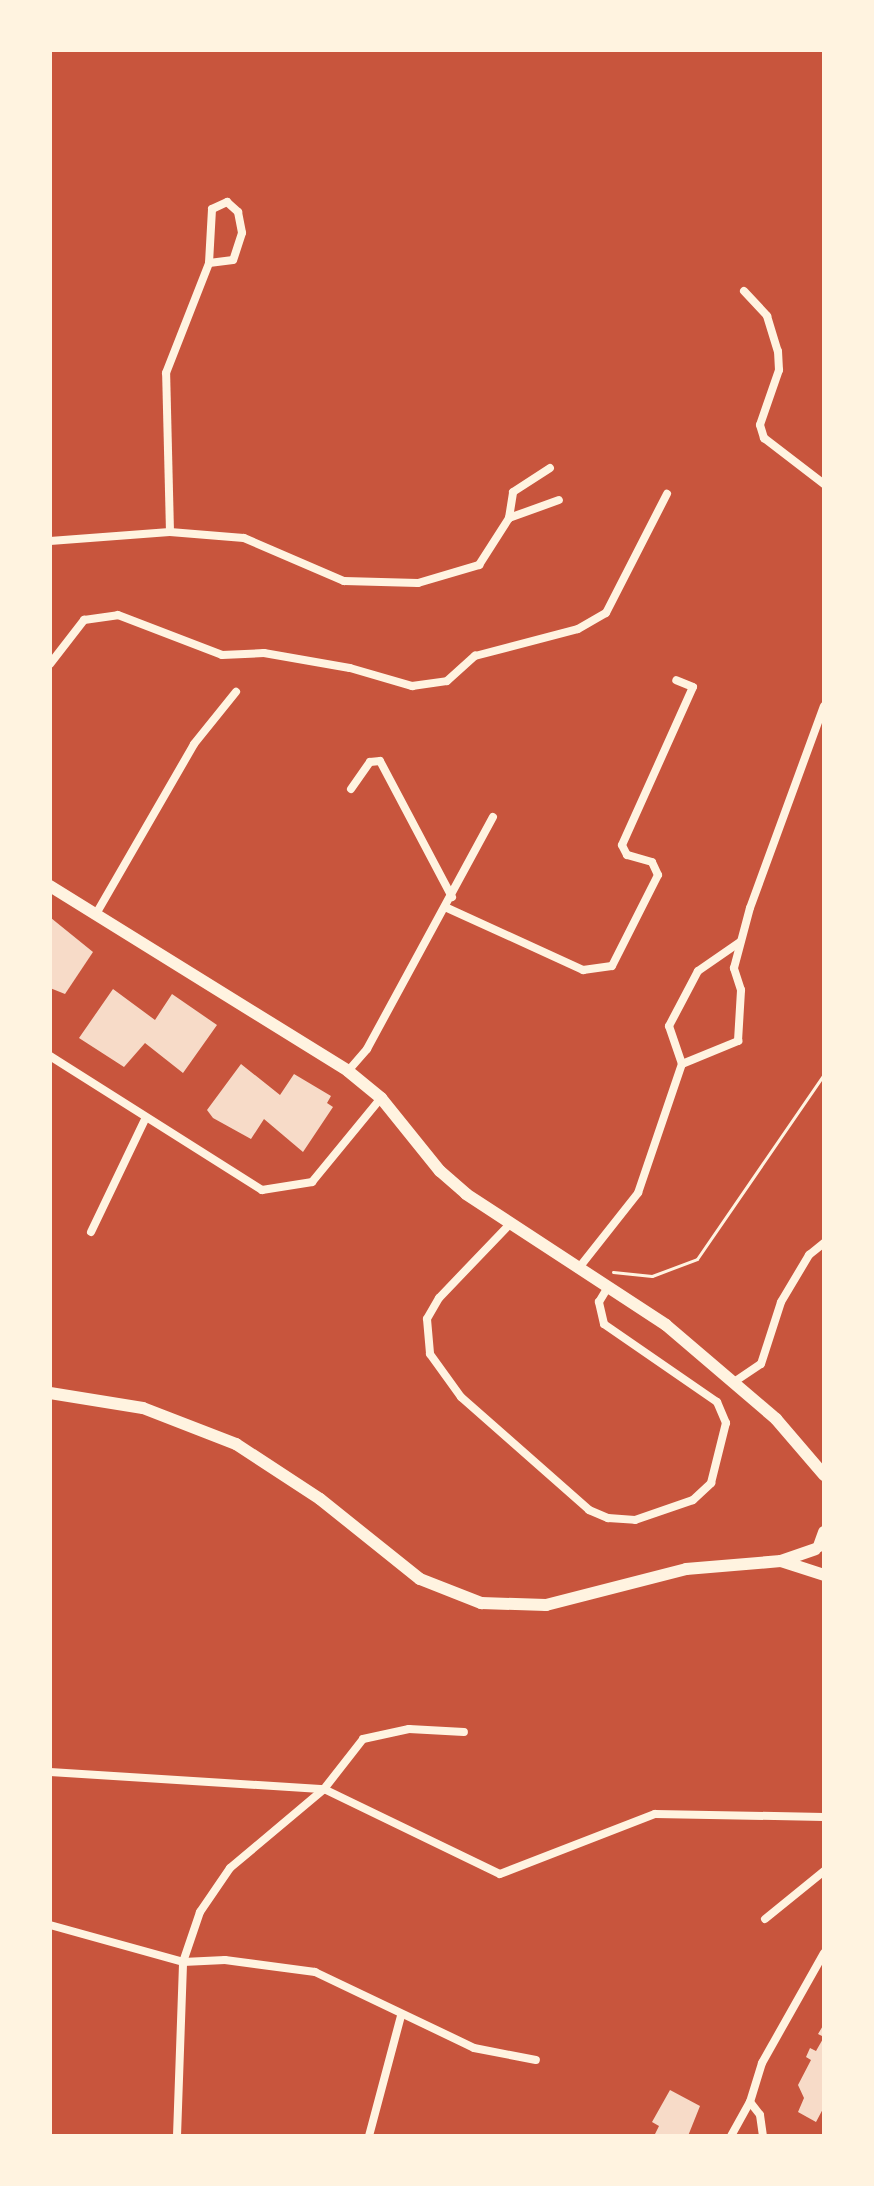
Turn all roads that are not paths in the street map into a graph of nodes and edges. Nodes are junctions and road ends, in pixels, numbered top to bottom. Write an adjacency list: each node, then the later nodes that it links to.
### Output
1 (209, 263): 1 (street); 8 (street)
2 (744, 291): 4 (street)
3 (550, 468): 7 (street)
4 (824, 484)
5 (667, 494): 10 (street)
6 (559, 500): 7 (street)
7 (509, 518): 8 (street)
8 (170, 532): 9 (street)
9 (50, 541)
10 (50, 664)
11 (676, 680): 18 (street)
12 (236, 692): 19 (street)
13 (824, 706): 20 (street)
14 (351, 789): 17 (street)
15 (493, 817): 17 (street)
16 (50, 886): 19 (street)
17 (452, 897): 18 (street)
18 (445, 907): 23 (street)
19 (96, 914): 23 (street)
20 (741, 942): 22 (street); 22 (street)
21 (50, 1056): 25 (street)
22 (682, 1064): 29 (street)
23 (348, 1071): 24 (street)
24 (381, 1098): 25 (street); 26 (street)
25 (146, 1117): 27 (street)
26 (509, 1225): 29 (street); 30 (street)
27 (91, 1232)
28 (824, 1243): 31 (street)
29 (577, 1269): 30 (street)
30 (608, 1287): 31 (street)
31 (734, 1382): 33 (street)
32 (50, 1393): 36 (street)
33 (824, 1475)
34 (824, 1532): 35 (street)
35 (819, 1546): 36 (street); 37 (street)
36 (781, 1561): 37 (street)
37 (821, 1574)
38 (464, 1732): 40 (street)
39 (50, 1772): 40 (street)
40 (324, 1789): 41 (street); 46 (street)
41 (824, 1817)
42 (824, 1871): 43 (street)
43 (765, 1919)
44 (50, 1925): 46 (street)
45 (824, 1953): 49 (street)
46 (183, 1962): 47 (street); 50 (street)
47 (401, 2016): 48 (street); 51 (street)
48 (536, 2060)
49 (750, 2102): 52 (street); 53 (street)
50 (177, 2136)
51 (369, 2136)
52 (731, 2136)
53 (763, 2136)

